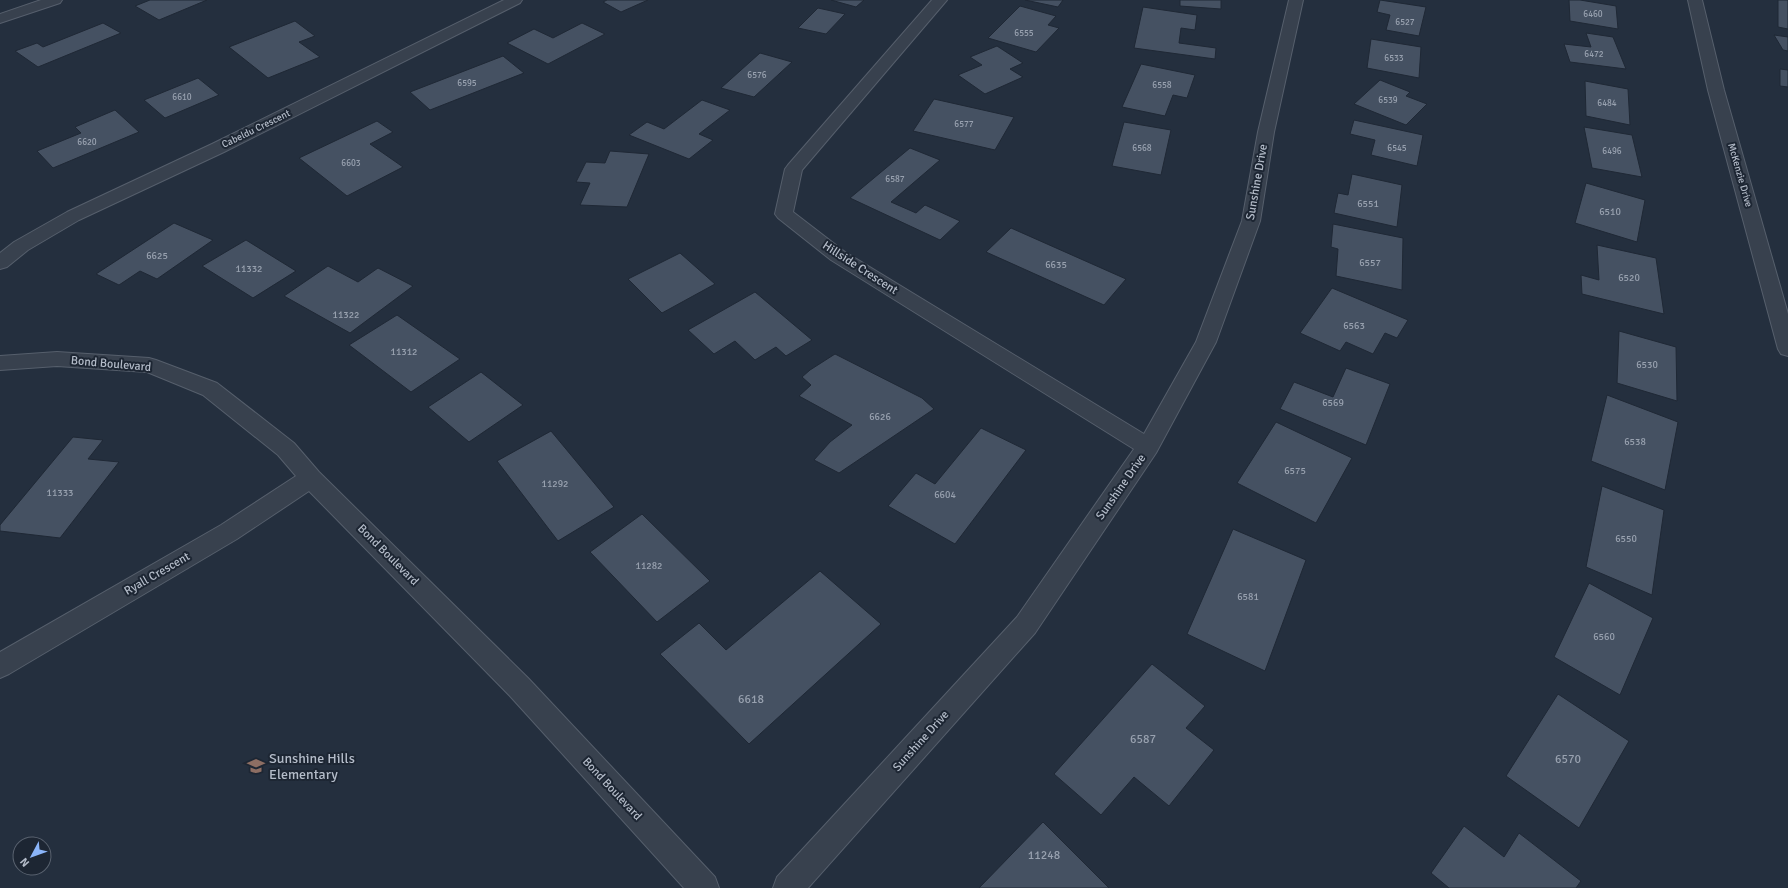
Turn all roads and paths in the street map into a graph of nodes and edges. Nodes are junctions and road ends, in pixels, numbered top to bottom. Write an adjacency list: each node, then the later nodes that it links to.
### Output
1 (54, 0): 6 (street)
2 (515, 0): 7 (street, Cabeldu Crescent)
3 (940, 0): 11 (street, Hillside Crescent)
4 (1296, 0): 11 (street, Sunshine Drive)
5 (1695, 0): 8 (street, McKenzie Drive)
6 (0, 19)
7 (0, 263)
8 (1782, 300): 9 (street, McKenzie Drive)
9 (1788, 349)
10 (0, 363): 12 (street, Bond Boulevard)
11 (1148, 447): 15 (street, Sunshine Drive)
12 (311, 478): 13 (street, Ryall Crescent); 14 (street, Bond Boulevard)
13 (0, 666)
14 (704, 888)
15 (788, 888)

